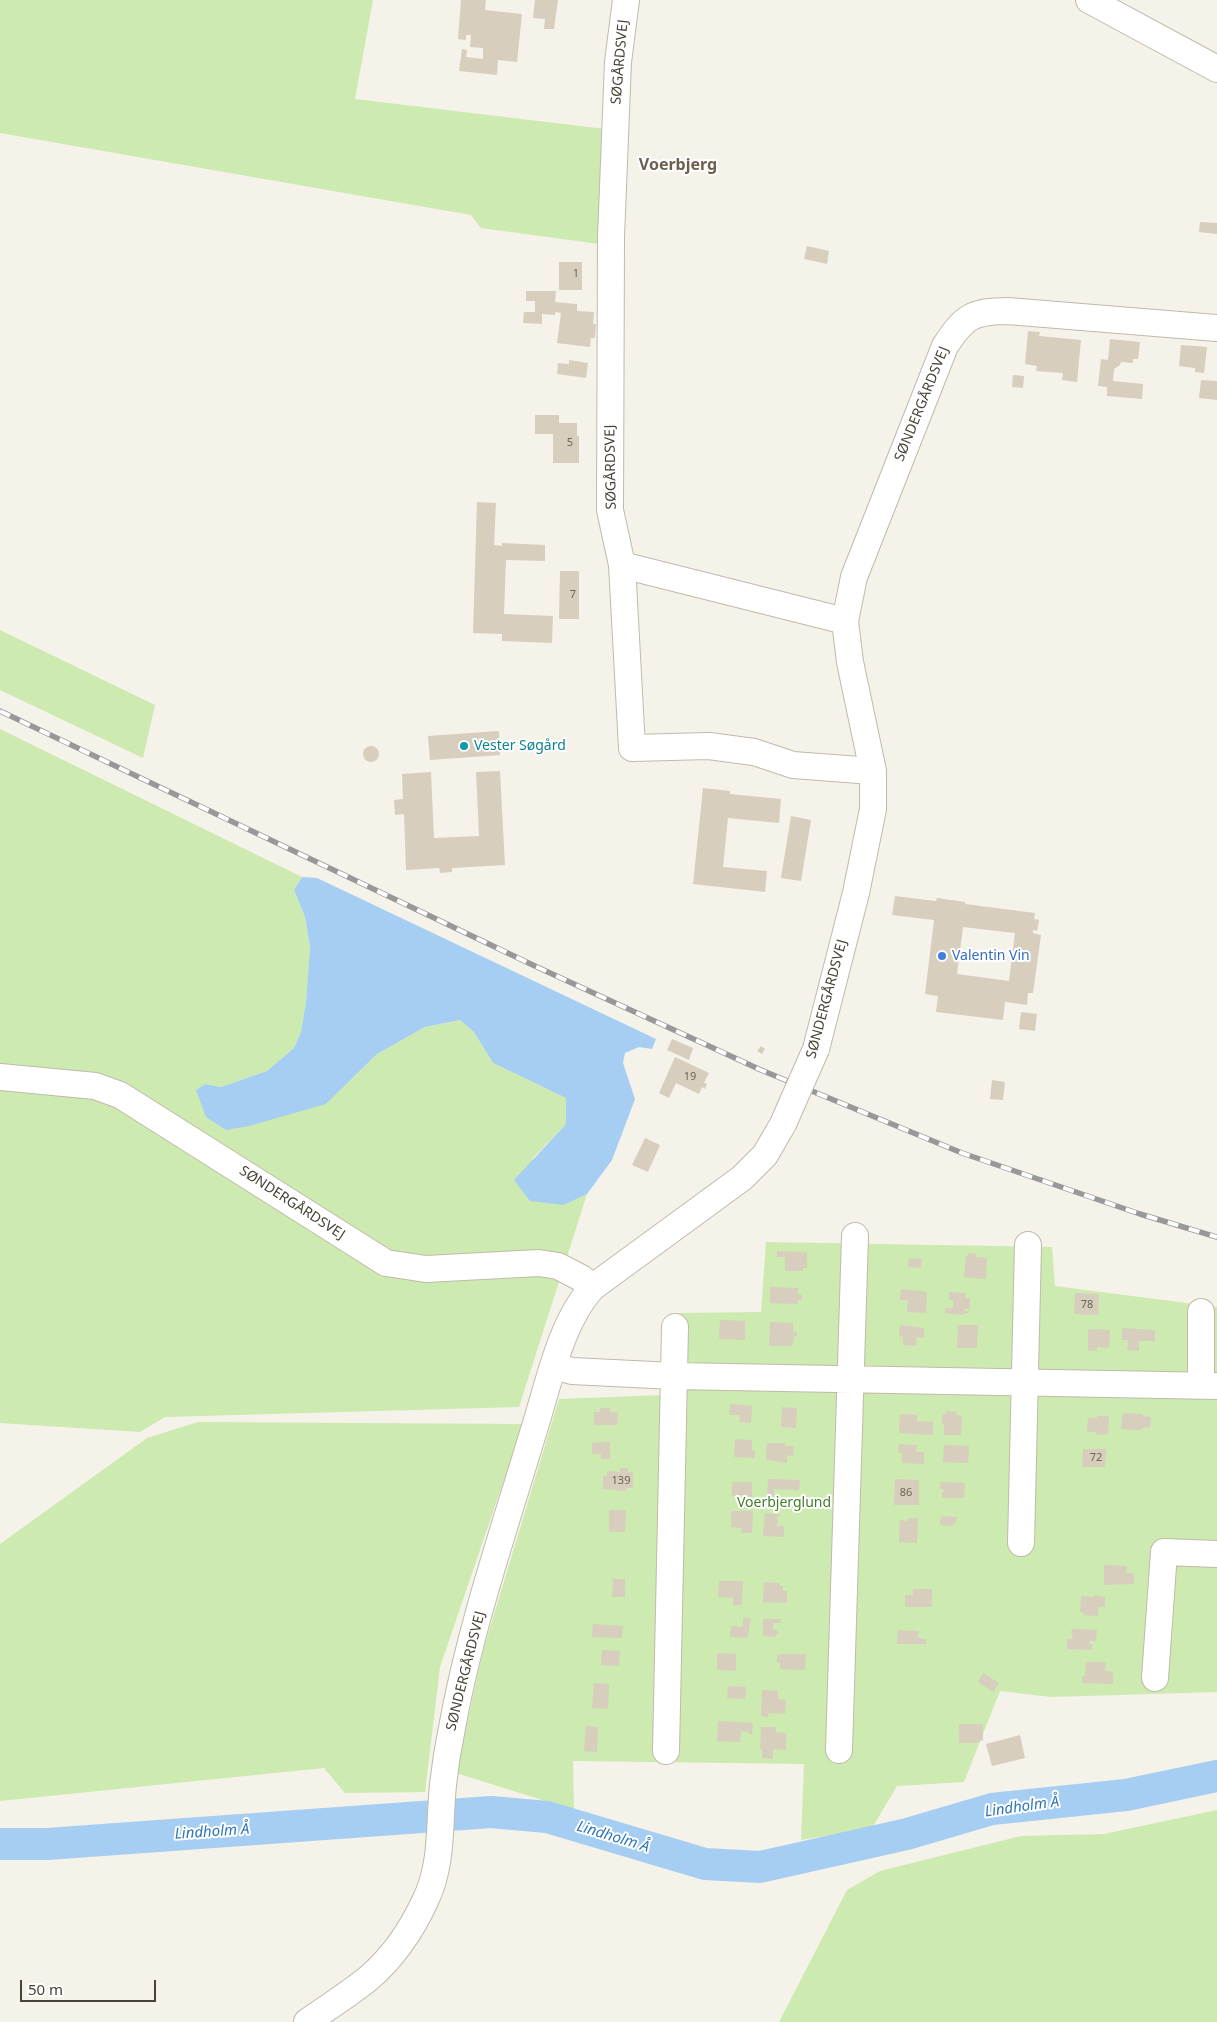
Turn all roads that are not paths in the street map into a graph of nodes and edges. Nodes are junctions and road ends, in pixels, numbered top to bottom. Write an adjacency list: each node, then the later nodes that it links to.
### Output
1 (626, 0): 5 (street, SØGÅRDSVEJ)
2 (1089, 0): 3 (street)
3 (1217, 69)
4 (1217, 328): 6 (street, SØNDERGÅRDSVEJ)
5 (622, 565): 6 (street); 7 (street, SØGÅRDSVEJ)
6 (844, 621): 7 (street, SØNDERGÅRDSVEJ)
7 (873, 770): 11 (street, SØNDERGÅRDSVEJ, bridge)
8 (0, 1077): 11 (street, SØNDERGÅRDSVEJ)
9 (855, 1236): 16 (street)
10 (1028, 1245): 17 (street)
11 (593, 1287): 14 (street, SØNDERGÅRDSVEJ)
12 (1201, 1312): 18 (street)
13 (675, 1327): 15 (street)
14 (554, 1366): 15 (street); 24 (street, SØNDERGÅRDSVEJ)
15 (674, 1376): 16 (street); 23 (street)
16 (852, 1379): 17 (street); 22 (street)
17 (1024, 1383): 18 (street); 19 (street)
18 (1209, 1385)
19 (1021, 1543)
20 (1217, 1554): 21 (street)
21 (1155, 1678)
22 (839, 1750)
23 (666, 1751)
24 (307, 2022)

